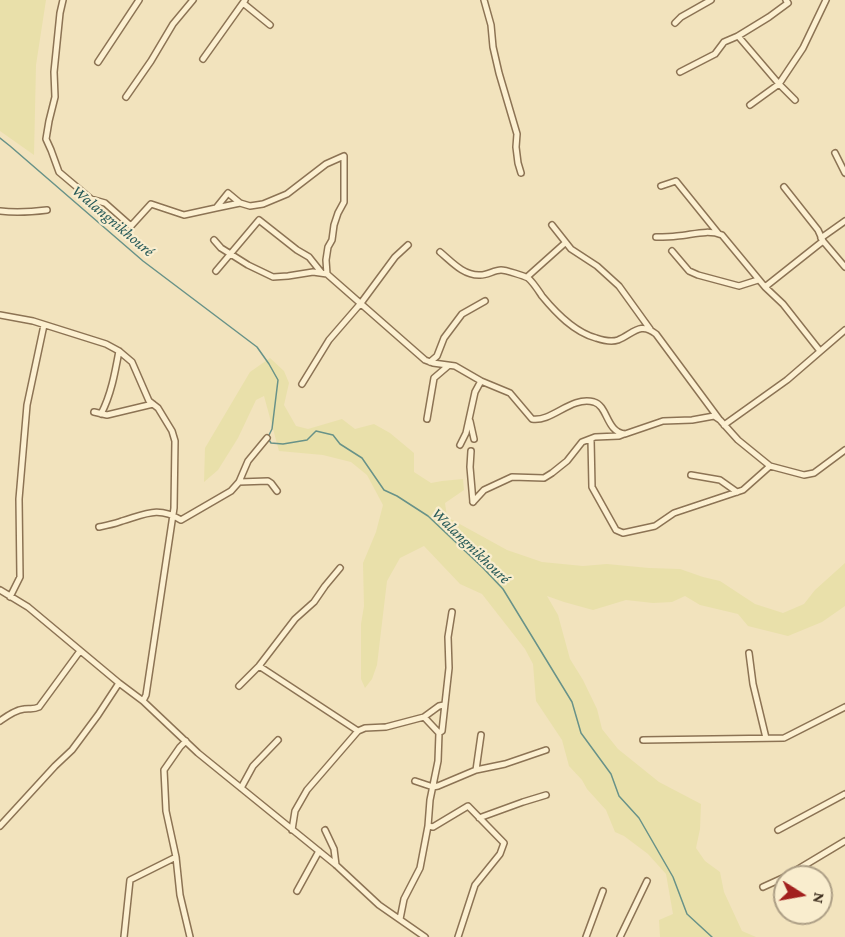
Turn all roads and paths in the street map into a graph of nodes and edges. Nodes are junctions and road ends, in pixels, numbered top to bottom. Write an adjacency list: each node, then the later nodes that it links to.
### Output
1 (63, 0): 25 (street)
2 (139, 0): 13 (street)
3 (193, 0): 16 (street)
4 (484, 0): 20 (street)
5 (786, 0): 11 (street)
6 (826, 0): 15 (street)
7 (709, 1): 9 (street)
8 (244, 2): 10 (street); 12 (street)
9 (675, 23)
10 (270, 24)
11 (738, 36): 14 (street); 15 (street)
12 (203, 59)
13 (98, 62)
14 (680, 72)
15 (779, 84): 17 (street); 18 (street)
16 (126, 97)
17 (795, 100)
18 (750, 105)
19 (836, 153): 21 (street)
20 (521, 173)
21 (845, 173)
22 (661, 186): 30 (street)
23 (784, 187): 33 (street)
24 (240, 204): 25 (street); 25 (street); 41 (street)
25 (216, 208)
26 (46, 210): 27 (street)
27 (0, 211)
28 (845, 221): 33 (street)
29 (552, 225): 34 (street)
30 (718, 233): 31 (street); 43 (street)
31 (656, 237)
32 (214, 240): 38 (street)
33 (822, 240): 39 (street); 44 (street)
34 (565, 243): 42 (street); 49 (street)
35 (408, 245): 46 (street)
36 (672, 251): 43 (street)
37 (440, 252): 42 (street)
38 (229, 254): 40 (street); 41 (street); 41 (street)
39 (845, 267)
40 (216, 271)
41 (324, 273): 46 (street)
42 (527, 277): 49 (street)
43 (758, 280): 44 (street)
44 (765, 287): 52 (street)
45 (485, 301): 53 (street)
46 (361, 303): 53 (street); 56 (street)
47 (0, 315): 48 (street)
48 (44, 325): 51 (street); 79 (street)
49 (650, 330): 62 (street)
50 (845, 330): 52 (street)
51 (119, 351): 57 (street); 59 (street)
52 (820, 351): 62 (street)
53 (430, 362): 54 (street)
54 (448, 366): 55 (street); 61 (street)
55 (481, 381): 60 (street); 63 (street)
56 (302, 384)
57 (153, 404): 59 (street); 75 (street)
58 (94, 412): 59 (street)
59 (101, 414)
60 (470, 417): 65 (street); 67 (street)
61 (428, 419)
62 (722, 422): 63 (street); 70 (street)
63 (625, 434): 66 (street)
64 (267, 438): 72 (street)
65 (474, 439)
66 (591, 439): 69 (street); 74 (street)
67 (460, 445)
68 (845, 450): 70 (street)
69 (471, 451)
70 (770, 466): 74 (street)
71 (691, 475): 74 (street)
72 (238, 482): 73 (street); 75 (street)
73 (277, 491)
74 (737, 492)
75 (173, 512): 76 (street); 86 (street)
76 (99, 526)
77 (340, 568): 83 (street)
78 (0, 590): 79 (street)
79 (10, 597): 81 (street)
80 (452, 612): 87 (street)
81 (80, 651): 84 (street); 90 (street)
82 (749, 653): 94 (street)
83 (259, 666): 85 (street); 91 (street)
84 (119, 683): 86 (street); 106 (street)
85 (239, 686)
86 (143, 700): 97 (street)
87 (444, 705): 89 (street); 92 (street)
88 (845, 706): 94 (street)
89 (424, 717): 91 (street); 92 (street)
90 (0, 720)
91 (358, 731): 108 (street)
92 (439, 733): 101 (street)
93 (481, 735): 99 (street)
94 (766, 738): 96 (street)
95 (278, 740): 102 (street)
96 (643, 740)
97 (186, 741): 102 (street); 113 (street)
98 (546, 750): 99 (street)
99 (476, 770): 101 (street)
100 (415, 781): 101 (street)
101 (433, 787): 107 (street)
102 (241, 788): 108 (street)
103 (845, 794): 110 (street)
104 (546, 795): 105 (street)
105 (479, 818): 107 (street); 127 (street)
106 (0, 826)
107 (428, 826): 121 (street)
108 (292, 830): 112 (street)
109 (325, 830): 114 (street)
110 (778, 830)
111 (845, 841): 115 (street)
112 (319, 851): 114 (street); 119 (street)
113 (176, 856): 123 (street); 124 (street)
114 (336, 865): 121 (street)
115 (805, 865)
116 (647, 881): 129 (street)
117 (773, 882): 118 (street)
118 (763, 887)
119 (297, 891)
120 (603, 891): 128 (street)
121 (400, 920): 122 (street)
122 (416, 931): 125 (street); 126 (street)
123 (124, 937)
124 (190, 937)
125 (413, 937)
126 (425, 937)
127 (458, 937)
128 (586, 937)
129 (620, 937)

